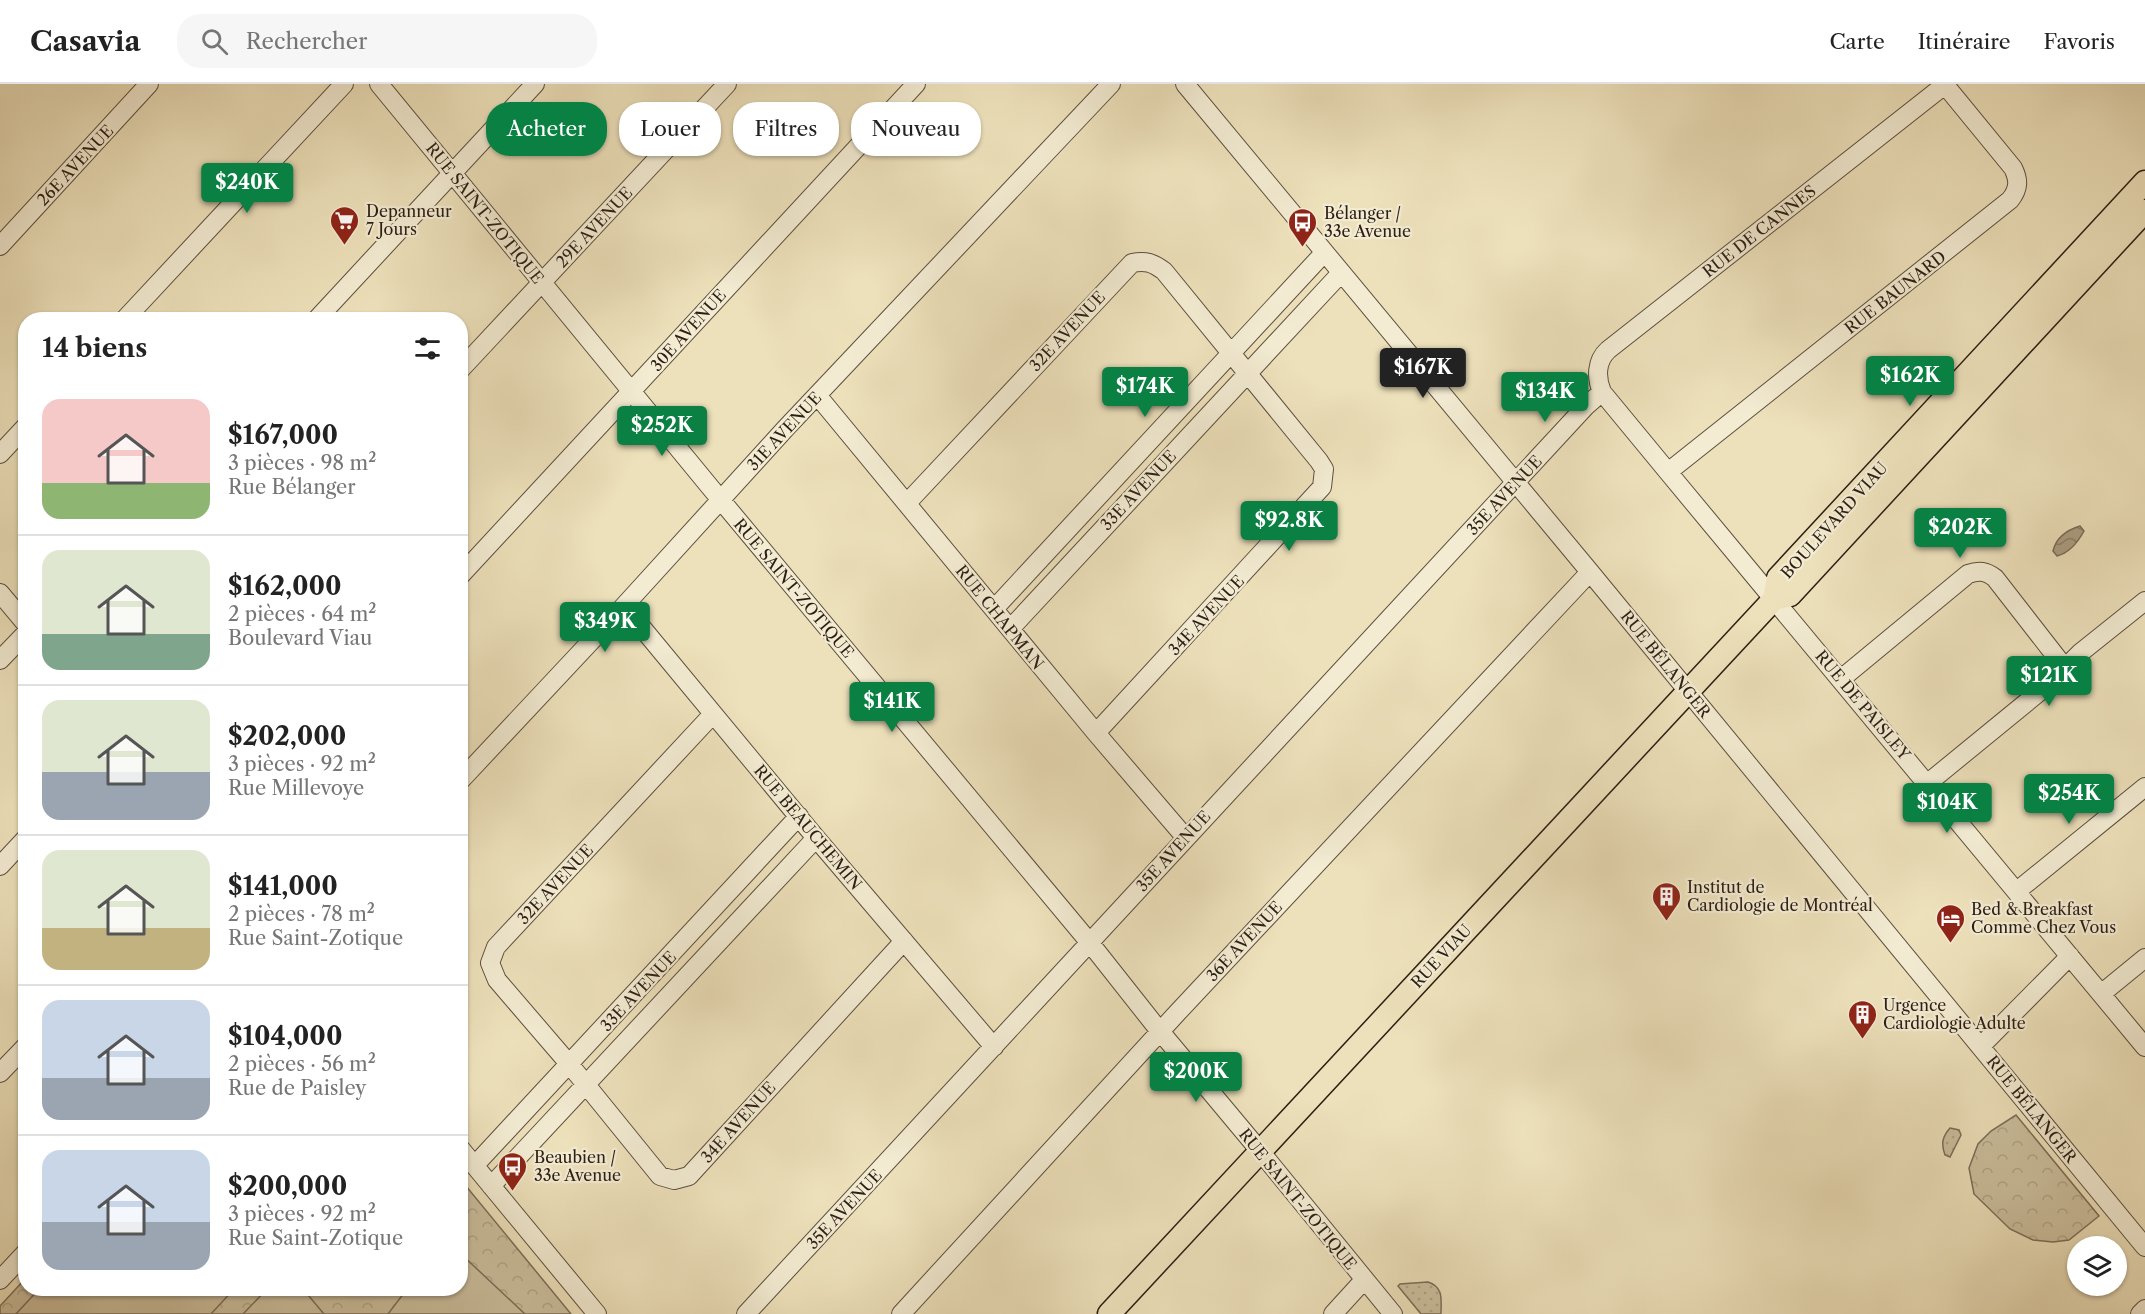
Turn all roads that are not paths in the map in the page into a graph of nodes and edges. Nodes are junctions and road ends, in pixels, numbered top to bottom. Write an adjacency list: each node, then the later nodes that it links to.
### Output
1 (149, 84): 13 (street, 26E AVENUE)
2 (344, 84): 17 (street)
3 (379, 84): 10 (street, RUE SAINT-ZOTIQUE)
4 (535, 84): 10 (street)
5 (727, 84): 16 (street, 29E AVENUE)
6 (916, 84): 22 (street, 30E AVENUE)
7 (1111, 84): 24 (street, 31E AVENUE)
8 (1185, 84): 14 (street, RUE BÉLANGER)
9 (1946, 84): 23 (street, RUE DE CANNES); 27 (street, RUE BAUNARD)
10 (452, 173): 16 (street, RUE SAINT-ZOTIQUE); 18 (street)
11 (2145, 182): 34 (main road, BOULEVARD VIAU)
12 (2145, 211): 34 (main road, BOULEVARD VIAU)
13 (0, 246)
14 (1324, 253): 15 (street, RUE BÉLANGER); 19 (street, 33E AVENUE)
15 (1341, 273): 21 (street, 33E AVENUE); 28 (street, RUE BÉLANGER)
16 (542, 283): 20 (street, 29E AVENUE); 22 (street, RUE SAINT-ZOTIQUE)
17 (131, 312)
18 (323, 312)
19 (1231, 352): 21 (street, 34E AVENUE); 30 (street, 32E AVENUE); 37 (street, 33E AVENUE)
20 (468, 362)
21 (1247, 372): 39 (street, 33E AVENUE); 46 (street, 34E AVENUE)
22 (632, 391): 29 (street, RUE SAINT-ZOTIQUE); 31 (street, 30E AVENUE)
23 (1602, 392): 27 (street, RUE DE PAISLEY); 28 (street, 35E AVENUE)
24 (817, 395): 29 (street, 31E AVENUE); 30 (street, RUE CHAPMAN)
25 (18, 435): 26 (street)
26 (0, 454)
27 (1668, 472): 34 (street, RUE DE PAISLEY)
28 (1515, 483): 32 (street, RUE BÉLANGER); 51 (street, 35E AVENUE)
29 (721, 500): 36 (street, 31E AVENUE); 57 (street, RUE SAINT-ZOTIQUE)
30 (907, 503): 37 (street, RUE CHAPMAN)
31 (468, 567)
32 (1590, 572): 44 (street, RUE BÉLANGER); 61 (street, 36E AVENUE)
33 (0, 593): 38 (street)
34 (1774, 599): 43 (street, RUE DE PAISLEY); 44 (main road, RUE VIAU)
35 (2145, 601): 42 (street)
36 (624, 606): 45 (street, RUE BEAUCHEMIN); 47 (street, 31E AVENUE)
37 (994, 609): 39 (street, RUE CHAPMAN)
38 (18, 614)
39 (1010, 629): 46 (street, RUE CHAPMAN)
40 (18, 641): 41 (street)
41 (0, 660)
42 (2065, 668): 43 (street); 48 (street)
43 (1841, 679): 48 (street, RUE DE PAISLEY)
44 (1689, 692): 62 (street, RUE BÉLANGER); 69 (main road, RUE VIAU)
45 (713, 714): 50 (street, RUE BEAUCHEMIN); 66 (street, 32E AVENUE)
46 (1096, 733): 51 (street, RUE CHAPMAN)
47 (468, 772)
48 (1928, 783): 55 (street, RUE DE PAISLEY)
49 (2145, 787): 55 (street)
50 (799, 816): 52 (street, RUE BEAUCHEMIN); 66 (street, 33E AVENUE)
51 (1185, 837): 57 (street, 35E AVENUE)
52 (816, 838): 56 (street, RUE BEAUCHEMIN); 68 (street, 33E AVENUE)
53 (18, 847): 54 (street)
54 (0, 866)
55 (2017, 891): 58 (street, RUE DE PAISLEY)
56 (904, 941): 63 (street, RUE BEAUCHEMIN); 68 (street, 34E AVENUE)
57 (1090, 943): 61 (street, RUE SAINT-ZOTIQUE); 63 (street, 35E AVENUE)
58 (2070, 956): 60 (street, RUE DE PAISLEY); 62 (street)
59 (2145, 958): 60 (street)
60 (2102, 994): 64 (street, RUE DE PAISLEY)
61 (1160, 1032): 69 (street, RUE SAINT-ZOTIQUE); 80 (street, 36E AVENUE)
62 (1981, 1046): 73 (street, RUE BÉLANGER)
63 (994, 1047): 79 (street, 35E AVENUE)
64 (2145, 1047)
65 (18, 1054): 67 (street)
66 (570, 1065): 68 (street, 34E AVENUE); 71 (street, 33E AVENUE)
67 (0, 1073)
68 (586, 1086): 72 (street, 33E AVENUE)
69 (1260, 1151): 76 (street, RUE SAINT-ZOTIQUE); 81 (main road, RUE VIAU)
70 (468, 1158): 71 (street)
71 (475, 1166): 72 (street)
72 (491, 1186): 78 (street)
73 (2145, 1247)
74 (18, 1261): 75 (street)
75 (0, 1280)
76 (1364, 1280): 82 (street); 83 (street, RUE SAINT-ZOTIQUE)
77 (2145, 1309): 84 (street)
78 (597, 1314)
79 (746, 1314)
80 (900, 1314)
81 (1109, 1314)
82 (1333, 1314)
83 (1393, 1314)
84 (2140, 1314)

